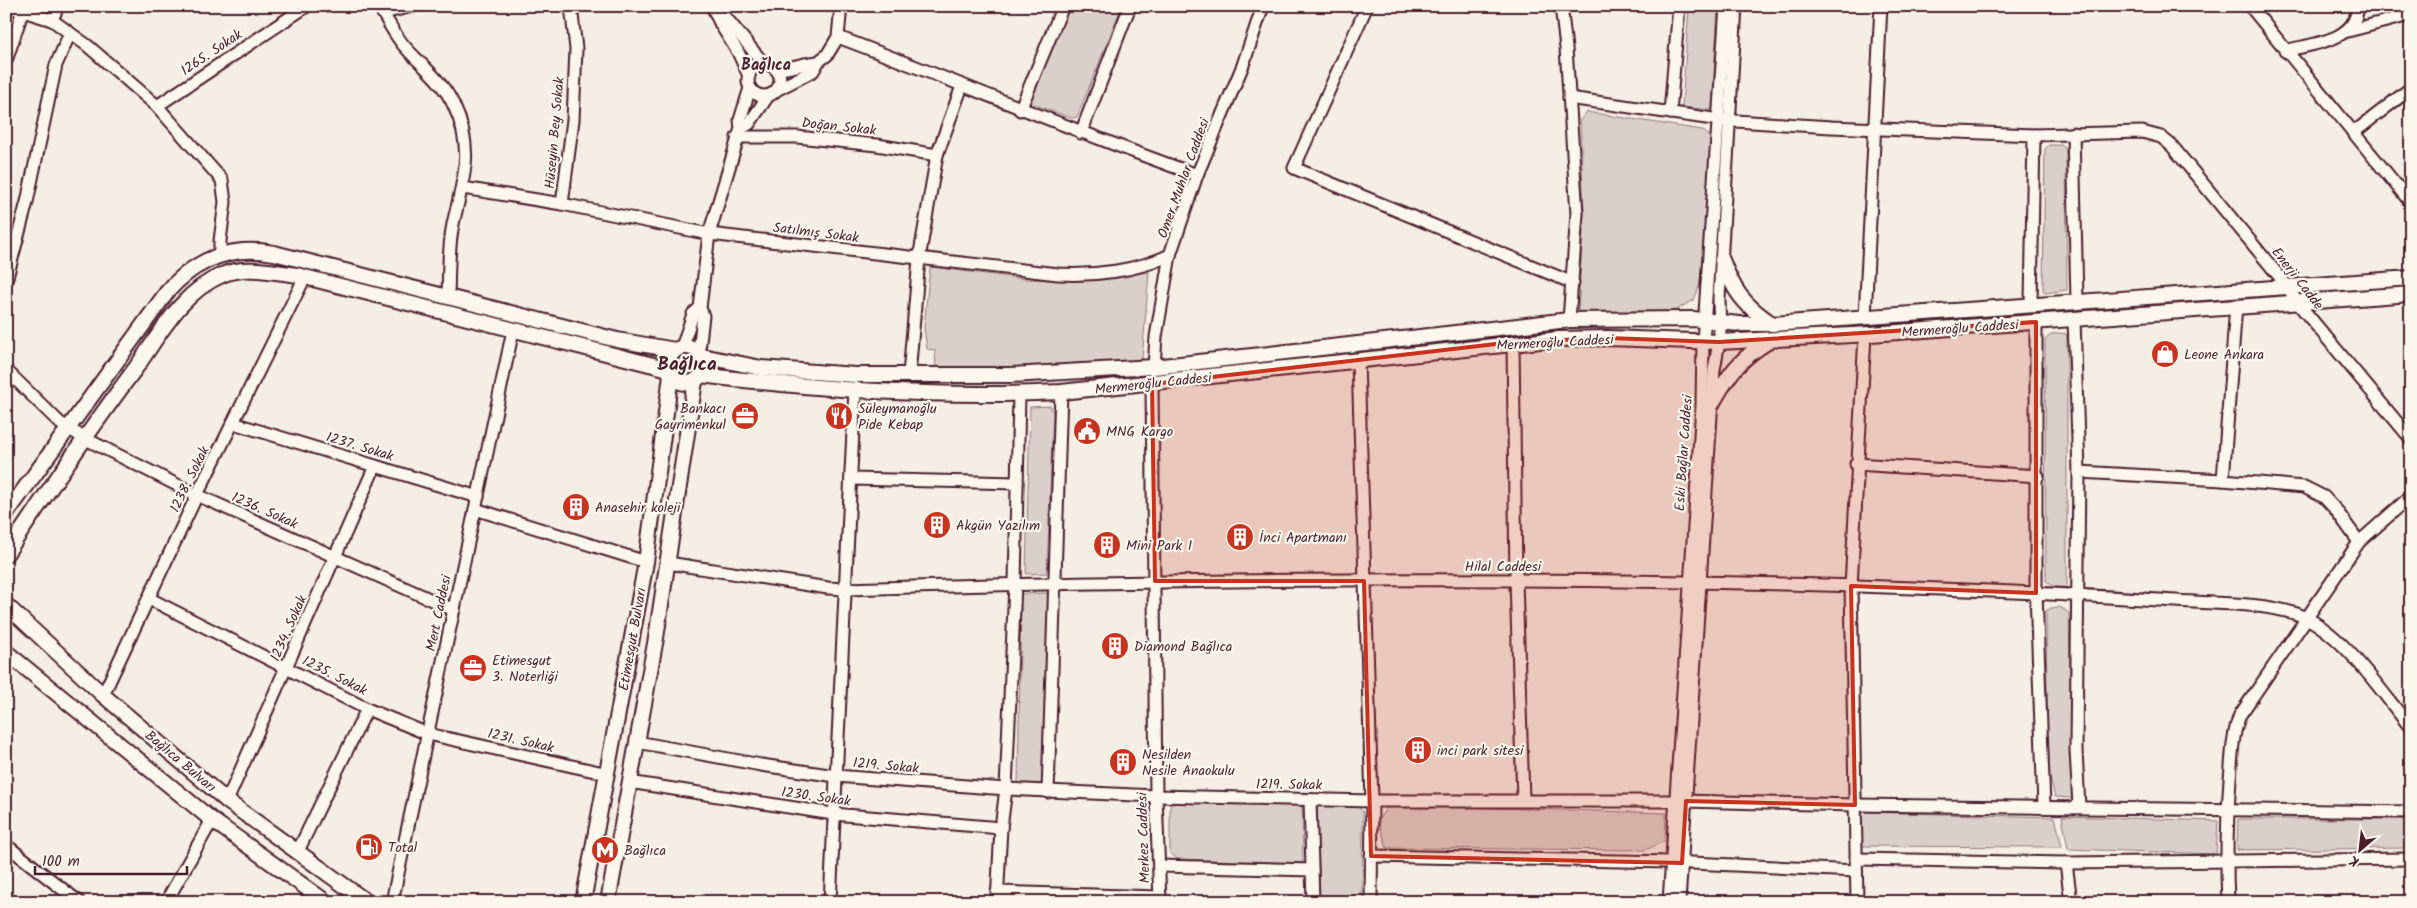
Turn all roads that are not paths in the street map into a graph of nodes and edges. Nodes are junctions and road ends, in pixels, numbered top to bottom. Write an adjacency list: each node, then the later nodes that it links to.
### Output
1 (7, 6): 18 (street)
2 (58, 6): 22 (street)
3 (307, 6): 38 (street, 1265. Sokak)
4 (414, 6): 19 (street)
5 (570, 6): 52 (street, Hüseyin Bey Sokak)
6 (841, 6): 25 (street)
7 (1063, 6): 39 (street)
8 (1130, 6): 44 (street)
9 (1263, 6): 49 (street, Omer Muhlar Caddesi)
10 (1367, 6): 61 (street)
11 (1561, 6): 37 (street)
12 (1679, 6): 40 (street)
13 (1726, 6): 41 (street, Eski Bağlar Caddesi)
14 (1736, 6): 41 (street, Eski Bağlar Caddesi)
15 (1882, 6): 42 (street)
16 (2250, 6): 26 (street)
17 (2357, 6): 23 (street)
18 (22, 10): 22 (street); 27 (street)
19 (381, 10): 50 (street)
20 (714, 10): 29 (street); 31 (street)
21 (2411, 12): 23 (street)
22 (52, 20): 24 (street)
23 (2348, 31): 26 (street)
24 (70, 33): 38 (street); 60 (street)
25 (838, 37): 28 (street); 32 (street)
26 (2285, 51): 46 (street)
27 (6, 61)
28 (818, 62): 30 (street); 34 (street)
29 (764, 64): 30 (street); 31 (street)
30 (776, 69): 34 (street)
31 (749, 76): 33 (street)
32 (962, 86): 39 (street); 48 (street)
33 (750, 88): 36 (street); 43 (street)
34 (778, 88): 36 (street)
35 (2411, 88): 46 (street)
36 (768, 96): 43 (street)
37 (1569, 98): 40 (street); 61 (street)
38 (157, 106): 54 (street)
39 (1020, 110): 44 (street)
40 (1670, 114): 41 (street)
41 (1725, 120): 42 (street); 57 (street, Eski Bağlar Caddesi); 73 (street, Eski Bağlar Caddesi)
42 (1877, 129): 47 (street); 70 (street)
43 (739, 133): 48 (street, Doğan Sokak); 53 (street)
44 (1081, 133): 49 (street)
45 (2073, 133): 47 (street); 62 (street, Enerji Cadde); 65 (street)
46 (2353, 134): 51 (street)
47 (2034, 135): 67 (street)
48 (937, 155): 56 (street)
49 (1197, 175): 55 (street, Omer Muhlar Caddesi)
50 (464, 188): 52 (street); 64 (street)
51 (2411, 203)
52 (562, 204): 53 (street, Hüseyin Bey Sokak)
53 (709, 234): 56 (street, Satılmış Sokak); 69 (street)
54 (220, 255): 64 (main road); 97 (main road)
55 (1170, 255): 56 (street, Satılmış Sokak); 86 (street, Omer Muhlar Caddesi)
56 (919, 259): 89 (street)
57 (1722, 260): 74 (street, Eski Bağlar Caddesi); 76 (main road)
58 (305, 277): 77 (main road); 96 (street, 1238. Sokak); 98 (main road)
59 (2411, 278): 62 (main road, Mermeroğlu Caddesi)
60 (6, 281)
61 (1573, 283): 72 (street)
62 (2288, 287): 65 (main road, Mermeroğlu Caddesi); 66 (street, Enerji Cadde)
63 (2411, 294): 66 (main road, Mermeroğlu Caddesi)
64 (448, 296): 83 (main road)
65 (2076, 300): 67 (main road, Mermeroğlu Caddesi)
66 (2296, 301): 68 (main road, Mermeroğlu Caddesi); 99 (street, Enerji Cadde)
67 (2031, 304): 70 (main road, Mermeroğlu Caddesi)
68 (2236, 305): 71 (main road, Mermeroğlu Caddesi); 105 (street)
69 (700, 308): 83 (street); 84 (street)
70 (1866, 317): 76 (main road, Mermeroğlu Caddesi)
71 (2074, 319): 75 (main road, Mermeroğlu Caddesi); 102 (street)
72 (1569, 320): 73 (main road, Mermeroğlu Caddesi); 86 (main road, Mermeroğlu Caddesi)
73 (1704, 320): 74 (main road, Mermeroğlu Caddesi); 81 (street, Eski Bağlar Caddesi)
74 (1720, 320): 76 (main road, Mermeroğlu Caddesi); 82 (street, Eski Bağlar Caddesi)
75 (2036, 322): 78 (main road, Mermeroğlu Caddesi); 103 (street)
76 (1772, 324)
77 (513, 330): 88 (main road); 109 (street, Mert Caddesi)
78 (1865, 334): 79 (main road, Mermeroğlu Caddesi); 100 (street)
79 (1771, 340): 82 (main road, Mermeroğlu Caddesi); 95 (main road)
80 (1513, 342): 81 (main road, Mermeroğlu Caddesi); 85 (main road, Mermeroğlu Caddesi); 118 (street)
81 (1703, 342): 82 (main road, Mermeroğlu Caddesi); 119 (street, Eski Bağlar Caddesi)
82 (1719, 342): 95 (street, Eski Bağlar Caddesi)
83 (679, 348): 84 (main road); 88 (main road)
84 (700, 353): 89 (main road, Mermeroğlu Caddesi); 90 (main road)
85 (1358, 361): 91 (main road, Mermeroğlu Caddesi); 117 (street)
86 (1154, 366): 89 (main road, Mermeroğlu Caddesi)
87 (6, 370): 97 (street, 1236. Sokak)
88 (670, 372): 90 (main road); 114 (main road, Etimesgut Bulvarı)
89 (908, 375)
90 (698, 378): 92 (main road, Mermeroğlu Caddesi); 115 (main road, Etimesgut Bulvarı)
91 (1152, 384): 93 (main road, Mermeroğlu Caddesi); 116 (street, Merkez Caddesi)
92 (855, 390): 94 (main road, Mermeroğlu Caddesi); 104 (street)
93 (1061, 392): 94 (main road, Mermeroğlu Caddesi); 121 (street)
94 (1019, 394): 106 (street)
95 (1712, 404): 119 (street, Eski Bağlar Caddesi)
96 (233, 423): 101 (street, 1237. Sokak); 107 (street, 1238. Sokak)
97 (68, 429): 98 (street, 1236. Sokak); 110 (main road)
98 (84, 438): 107 (street, 1236. Sokak); 112 (main road)
99 (2411, 438)
100 (1856, 464): 103 (street); 122 (street)
101 (375, 466): 109 (street, 1237. Sokak); 113 (street, 1234. Sokak)
102 (2079, 472): 105 (street); 125 (street)
103 (2038, 476): 124 (street)
104 (852, 479): 106 (street); 123 (street)
105 (2223, 480): 111 (street)
106 (1017, 483): 120 (street)
107 (197, 496): 113 (street, 1236. Sokak); 126 (street, 1238. Sokak)
108 (2411, 496): 111 (street)
109 (477, 503): 114 (street, 1237. Sokak); 128 (street, Mert Caddesi)
110 (6, 514)
111 (2359, 542): 129 (street)
112 (6, 554)
113 (335, 557): 128 (street, 1236. Sokak); 131 (street, 1234. Sokak)
114 (646, 562): 137 (main road, Etimesgut Bulvarı)
115 (668, 563): 123 (street, Hilal Caddesi); 136 (main road, Etimesgut Bulvarı)
116 (1155, 581): 117 (street, Hilal Caddesi); 121 (street, Hilal Caddesi); 142 (street, Merkez Caddesi)
117 (1364, 581): 118 (street, Hilal Caddesi); 146 (street)
118 (1516, 581): 119 (street, Hilal Caddesi); 143 (street)
119 (1694, 581): 122 (street, Hilal Caddesi); 147 (street, Eski Bağlar Caddesi)
120 (1015, 584): 121 (street, Hilal Caddesi); 123 (street, Hilal Caddesi); 140 (street)
121 (1055, 584): 141 (street)
122 (1851, 586): 124 (street, Hilal Caddesi); 148 (street)
123 (845, 589): 138 (street)
124 (2036, 593): 125 (street, Hilal Caddesi); 149 (street)
125 (2078, 595): 129 (street, Hilal Caddesi); 150 (street)
126 (150, 599): 131 (street, 1235. Sokak); 132 (street, 1238. Sokak)
127 (6, 605): 132 (main road, Bağlıca Bulvarı)
128 (454, 610): 135 (street, Mert Caddesi)
129 (2307, 618): 134 (street); 151 (street)
130 (6, 652): 154 (main road, Bağlıca Bulvarı)
131 (287, 668): 133 (street, 1235. Sokak); 145 (street, 1234. Sokak)
132 (104, 695): 145 (main road, Bağlıca Bulvarı)
133 (367, 708): 135 (street, 1235. Sokak); 157 (street)
134 (2411, 728)
135 (428, 734): 137 (street, 1231. Sokak); 174 (street, Mert Caddesi)
136 (637, 742): 138 (street, 1219. Sokak); 139 (main road, Etimesgut Bulvarı)
137 (608, 774): 175 (main road, Etimesgut Bulvarı)
138 (836, 776): 140 (street, 1219. Sokak); 153 (street)
139 (629, 782): 153 (street, 1230. Sokak); 176 (main road, Etimesgut Bulvarı)
140 (1006, 789): 141 (street, 1219. Sokak); 155 (street)
141 (1048, 792): 142 (street, 1219. Sokak)
142 (1156, 796): 144 (street, 1219. Sokak); 164 (street, Merkez Caddesi)
143 (1523, 799): 146 (street, 1219. Sokak); 147 (street, 1219. Sokak)
144 (1310, 800): 146 (street, 1219. Sokak); 165 (street)
145 (227, 801): 157 (main road, Bağlıca Bulvarı)
146 (1372, 801): 158 (street)
147 (1681, 801): 148 (street, 1219. Sokak); 163 (street, Eski Bağlar Caddesi)
148 (1855, 805): 149 (street, 1219. Sokak); 159 (street)
149 (2044, 806): 150 (street, 1219. Sokak)
150 (2079, 807): 151 (street, 1219. Sokak)
151 (2228, 810): 152 (street, 1219. Sokak); 162 (street)
152 (2411, 812)
153 (833, 814): 155 (street, 1230. Sokak); 177 (street)
154 (212, 820): 171 (street); 172 (main road, Bağlıca Bulvarı)
155 (1001, 828): 167 (street)
156 (6, 845): 170 (street)
157 (297, 853): 173 (main road, Bağlıca Bulvarı)
158 (1371, 856): 163 (street); 179 (street)
159 (1856, 859): 161 (street); 166 (street)
160 (2411, 859): 162 (street)
161 (2066, 862): 162 (street); 183 (street)
162 (2226, 862): 184 (street)
163 (1677, 863): 166 (street); 180 (street, Eski Bağlar Caddesi); 181 (street)
164 (1159, 866): 165 (street); 169 (street, Merkez Caddesi)
165 (1312, 870): 178 (street)
166 (1856, 871): 182 (street)
167 (997, 897): 168 (street)
168 (1056, 898): 169 (street)
169 (1160, 899)
170 (79, 902)
171 (166, 902)
172 (326, 902)
173 (367, 902)
174 (392, 902)
175 (583, 902)
176 (608, 902)
177 (830, 902)
178 (1313, 902)
179 (1370, 902)
180 (1669, 902)
181 (1680, 902)
182 (1856, 902)
183 (2072, 902)
184 (2228, 902)

